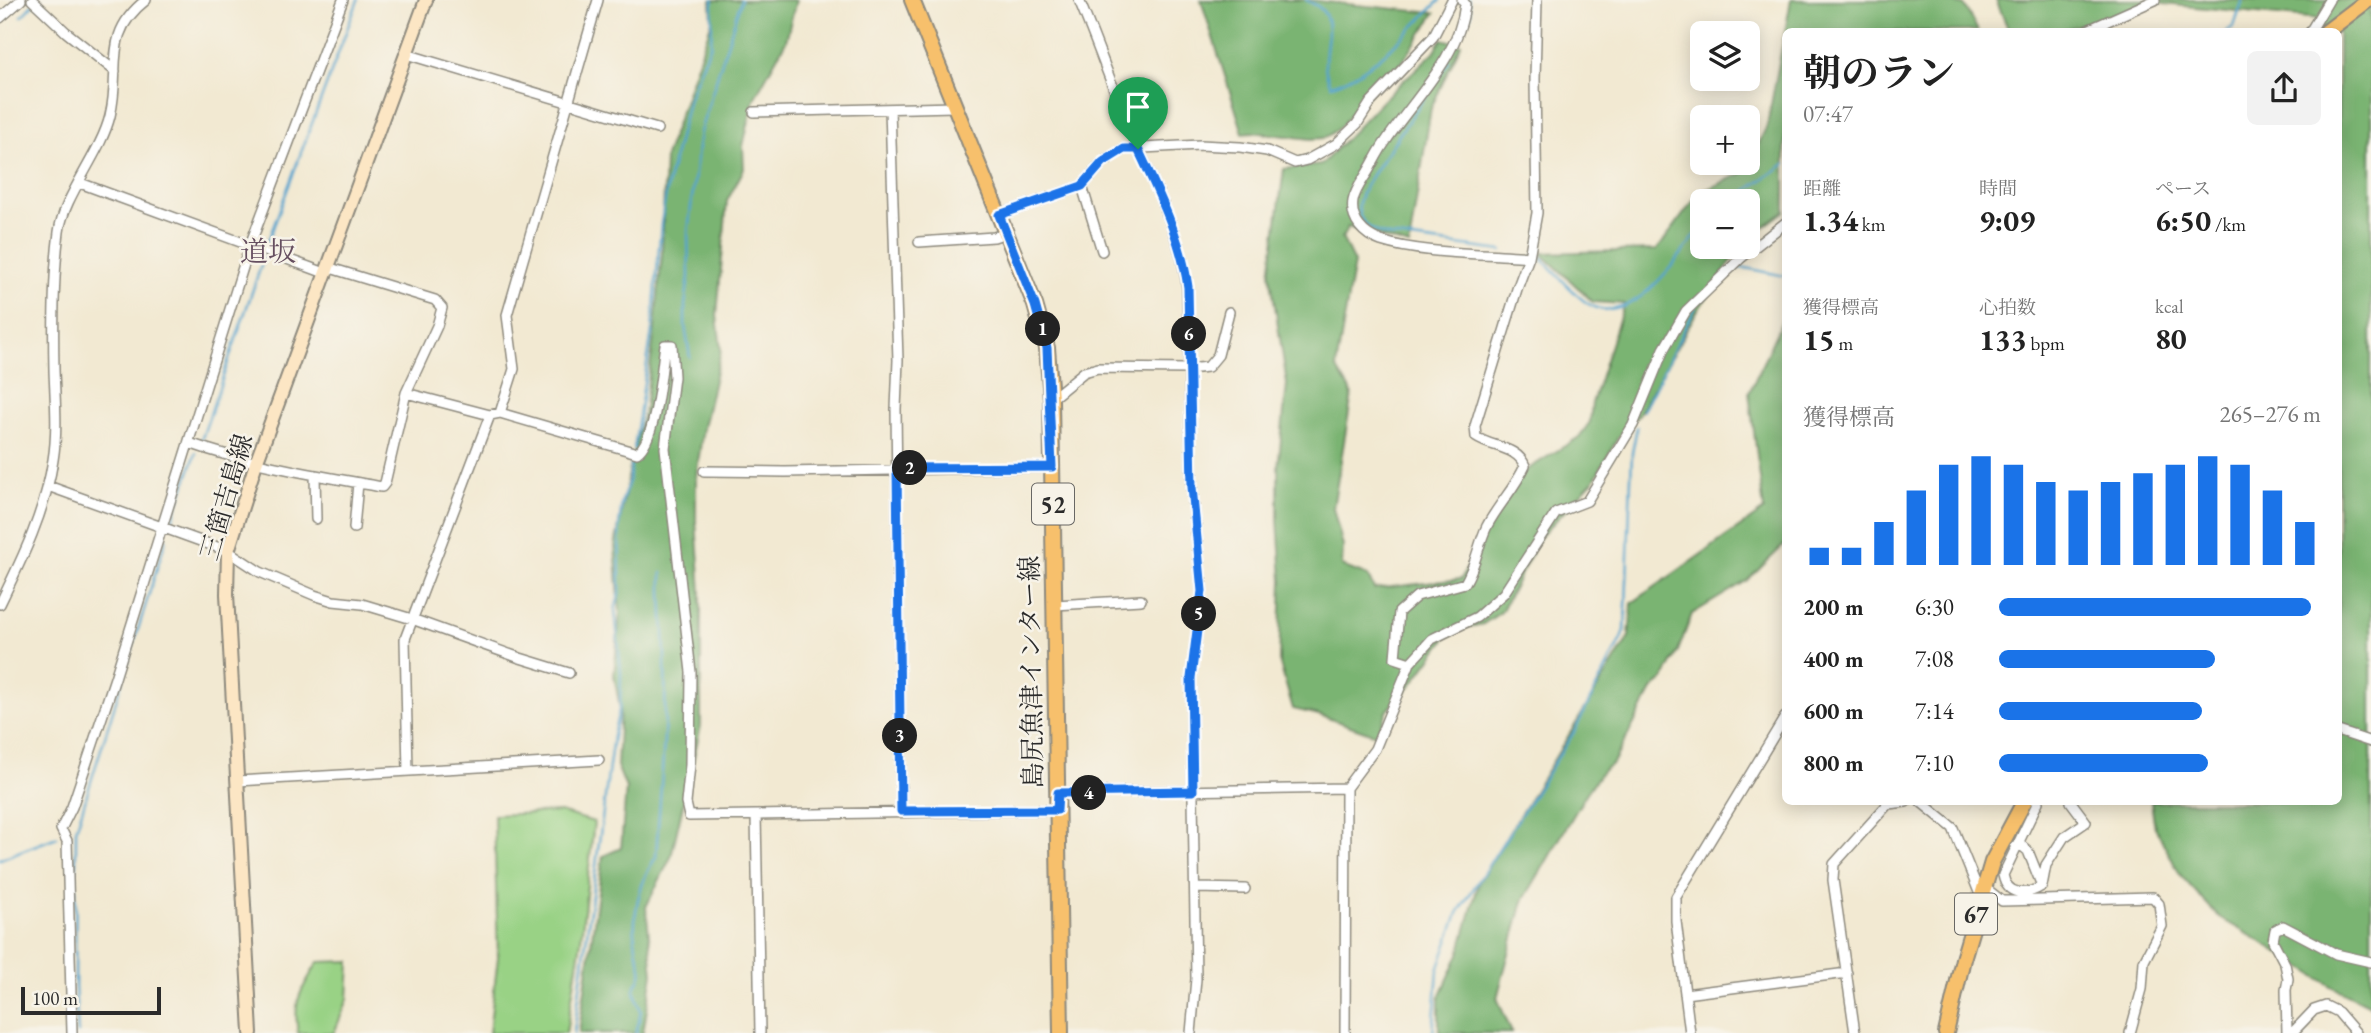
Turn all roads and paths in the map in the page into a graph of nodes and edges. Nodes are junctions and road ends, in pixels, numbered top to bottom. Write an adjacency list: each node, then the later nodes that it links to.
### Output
1 (21, 0): 15 (street)
2 (146, 0): 20 (street)
3 (343, 0): 33 (street)
4 (426, 0): 19 (main road, 三箇吉島線)
5 (598, 0): 21 (street)
6 (912, 0): 22 (main road, 島尻魚津インター線 / 52)
7 (1079, 0): 26 (street)
8 (1452, 0): 26 (street)
9 (1462, 0): 35 (street)
10 (1537, 0): 35 (street)
11 (2155, 0): 16 (street)
12 (2329, 0): 17 (street)
13 (2368, 0): 18 (main road)
14 (38, 3): 20 (street)
15 (0, 18)
16 (2092, 28)
17 (2312, 28)
18 (2331, 28)
19 (406, 54): 21 (street); 36 (main road, 三箇吉島線)
20 (115, 71): 27 (street)
21 (568, 102): 25 (street); 41 (street)
22 (954, 107): 23 (street); 29 (main road, 島尻魚津インター線 / 52)
23 (890, 109): 24 (street); 46 (street)
24 (754, 112)
25 (657, 129)
26 (1138, 149): 28 (street); 38 (street)
27 (80, 183): 33 (street); 50 (street)
28 (1082, 186): 29 (street); 34 (street)
29 (999, 215): 31 (main road, 島尻魚津インター線 / 52)
30 (1782, 225): 59 (street)
31 (1006, 233): 32 (street); 40 (main road, 島尻魚津インター線 / 52)
32 (919, 242)
33 (255, 247): 36 (street); 43 (street)
34 (1102, 251)
35 (1529, 257): 59 (street)
36 (326, 270): 39 (street); 44 (main road, 三箇吉島線)
37 (1229, 312): 38 (street)
38 (1188, 369): 40 (street); 68 (street)
39 (406, 393): 42 (street); 49 (street)
40 (1051, 400): 45 (main road, 島尻魚津インター線 / 52)
41 (500, 413): 42 (street); 77 (street)
42 (490, 415): 58 (street)
43 (189, 443): 44 (street); 52 (street)
44 (256, 463): 48 (street); 54 (main road, 三箇吉島線)
45 (1052, 467): 46 (street); 57 (main road, 島尻魚津インター線 / 52)
46 (897, 468): 47 (street); 76 (street)
47 (705, 471)
48 (315, 475): 49 (street); 51 (street)
49 (358, 483): 53 (street)
50 (48, 486): 52 (street); 56 (street)
51 (316, 519)
52 (161, 528): 54 (street); 87 (street)
53 (354, 528)
54 (228, 551): 58 (street); 66 (main road, 三箇吉島線)
55 (1141, 600): 57 (street)
56 (0, 604)
57 (1055, 605): 69 (main road, 島尻魚津インター線 / 52)
58 (412, 619): 60 (street); 65 (street)
59 (1410, 663): 67 (street)
60 (569, 673)
61 (1782, 722): 86 (street)
62 (2342, 732): 63 (street)
63 (2371, 742)
64 (599, 760): 65 (street)
65 (408, 771): 66 (street)
66 (237, 781): 88 (main road, 三箇吉島線)
67 (1346, 788): 68 (street); 92 (street)
68 (1193, 791): 69 (street); 81 (street)
69 (1058, 793): 75 (main road, 島尻魚津インター線 / 52)
70 (1886, 805): 85 (street)
71 (1924, 805): 83 (street)
72 (2022, 805): 83 (main road, 67)
73 (2036, 805): 78 (street)
74 (2073, 805): 80 (street)
75 (1057, 810): 76 (street); 90 (main road, 島尻魚津インター線 / 52)
76 (901, 811): 77 (street)
77 (756, 815): 89 (street)
78 (2015, 847): 79 (street); 80 (street)
79 (2004, 883): 80 (street); 83 (street)
80 (2042, 886)
81 (1195, 888): 82 (street); 91 (street)
82 (1245, 888)
83 (1983, 892): 95 (main road, 67); 96 (street)
84 (2371, 962): 97 (street)
85 (1847, 973): 86 (street); 94 (street)
86 (1685, 994): 93 (street)
87 (72, 1033)
88 (251, 1033)
89 (760, 1033)
90 (1061, 1033)
91 (1191, 1033)
92 (1345, 1033)
93 (1690, 1033)
94 (1855, 1033)
95 (1947, 1033)
96 (2130, 1033)
97 (2289, 1033): 98 (street)
98 (2357, 1033)

